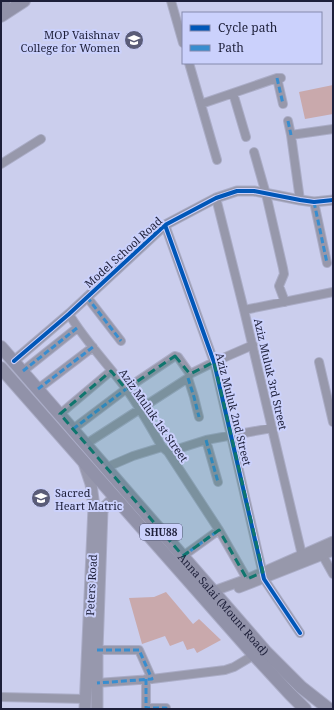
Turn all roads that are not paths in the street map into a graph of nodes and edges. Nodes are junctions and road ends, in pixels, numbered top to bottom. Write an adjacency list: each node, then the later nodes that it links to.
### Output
1 (4, 1): 4 (main road)
2 (24, 1): 5 (main road)
3 (171, 1): 6 (street)
4 (1, 3)
5 (1, 16)
6 (182, 39)
7 (189, 64): 9 (street)
8 (233, 93): 9 (street); 10 (street); 14 (street)
9 (201, 104): 17 (street)
10 (283, 104)
11 (288, 121): 13 (street)
12 (333, 129): 13 (street)
13 (291, 135): 21 (street)
14 (246, 137)
15 (41, 139): 18 (street)
16 (254, 152): 19 (street)
17 (217, 160)
18 (1, 164)
19 (266, 194): 20 (street, Model School Road); 21 (street, Model School Road); 28 (street)
20 (216, 198): 24 (street, Model School Road); 29 (street, Aziz Muluk 3rd Street)
21 (300, 200): 23 (street, Model School Road)
22 (333, 200): 23 (street, Model School Road)
23 (314, 202): 25 (street)
24 (165, 225): 27 (street, Model School Road); 37 (street, Aziz Muluk 2nd Street)
25 (327, 263)
26 (333, 292): 28 (street)
27 (87, 297): 30 (street, Model School Road); 32 (street)
28 (285, 302): 29 (street)
29 (244, 310): 33 (street, Aziz Muluk 3rd Street)
30 (69, 314): 31 (street, Aziz Muluk 1st Street); 36 (street, Model School Road)
31 (77, 328): 35 (street, Aziz Muluk 1st Street); 40 (street)
32 (122, 341)
33 (253, 346): 37 (street); 49 (street, Aziz Muluk 3rd Street)
34 (1, 347): 36 (main road, Anna Salai (Mount Road) / SHU88)
35 (93, 347): 41 (street, Aziz Muluk 1st Street); 43 (street)
36 (14, 361): 40 (main road, Anna Salai (Mount Road) / SHU88)
37 (214, 362): 42 (street); 51 (street, Aziz Muluk 2nd Street)
38 (319, 362): 48 (street)
39 (1, 368): 55 (main road, Anna Salai (Mount Road) / SHU88)
40 (23, 371): 43 (main road, Anna Salai (Mount Road) / SHU88)
41 (111, 371): 44 (street, Aziz Muluk 1st Street); 46 (street)
42 (189, 376): 44 (street); 45 (street); 47 (street)
43 (38, 389): 46 (main road, Anna Salai (Mount Road) / SHU88)
44 (126, 389): 45 (street, Aziz Muluk 1st Street); 50 (street)
45 (140, 409): 53 (street); 54 (street, Aziz Muluk 1st Street)
46 (60, 414): 50 (main road, Anna Salai (Mount Road) / SHU88)
47 (199, 417)
48 (333, 422)
49 (272, 428): 51 (street); 62 (street, Aziz Muluk 3rd Street)
50 (73, 429): 53 (main road, Anna Salai (Mount Road) / SHU88)
51 (232, 435): 52 (street); 67 (street, Aziz Muluk 2nd Street)
52 (206, 440): 54 (street); 57 (street)
53 (86, 444): 56 (main road, Anna Salai (Mount Road) / SHU88)
54 (165, 450): 56 (street); 59 (street, Aziz Muluk 1st Street)
55 (84, 462): 58 (main road, Anna Salai (Mount Road) / SHU88); 65 (main road, Peters Road)
56 (105, 468): 63 (main road, Anna Salai (Mount Road) / SHU88)
57 (218, 482)
58 (118, 500): 65 (main road, Peters Road); 73 (main road, Anna Salai (Mount Road) / SHU88)
59 (219, 530): 63 (street); 68 (street, Aziz Muluk 1st Street)
60 (333, 541): 62 (street)
61 (333, 551): 64 (street)
62 (302, 555): 67 (street)
63 (183, 556): 69 (main road, Anna Salai (Mount Road) / SHU88)
64 (323, 556): 66 (street); 67 (street)
65 (96, 561): 70 (main road, Peters Road)
66 (333, 574)
67 (263, 575): 68 (street); 69 (street); 71 (street)
68 (247, 579): 69 (street)
69 (216, 594): 83 (main road, Anna Salai (Mount Road) / SHU88)
70 (93, 621): 72 (main road, Peters Road); 78 (main road)
71 (300, 633)
72 (97, 650): 74 (street); 75 (main road, Peters Road)
73 (254, 655): 74 (street); 76 (main road, Anna Salai (Mount Road) / SHU88)
74 (149, 679): 75 (street); 80 (street)
75 (97, 683): 79 (main road, Peters Road)
76 (290, 694): 81 (main road); 82 (main road, Anna Salai (Mount Road) / SHU88)
77 (1, 697): 78 (street)
78 (88, 706)
79 (98, 709)
80 (166, 709)
81 (295, 709)
82 (305, 709)
83 (328, 709)

